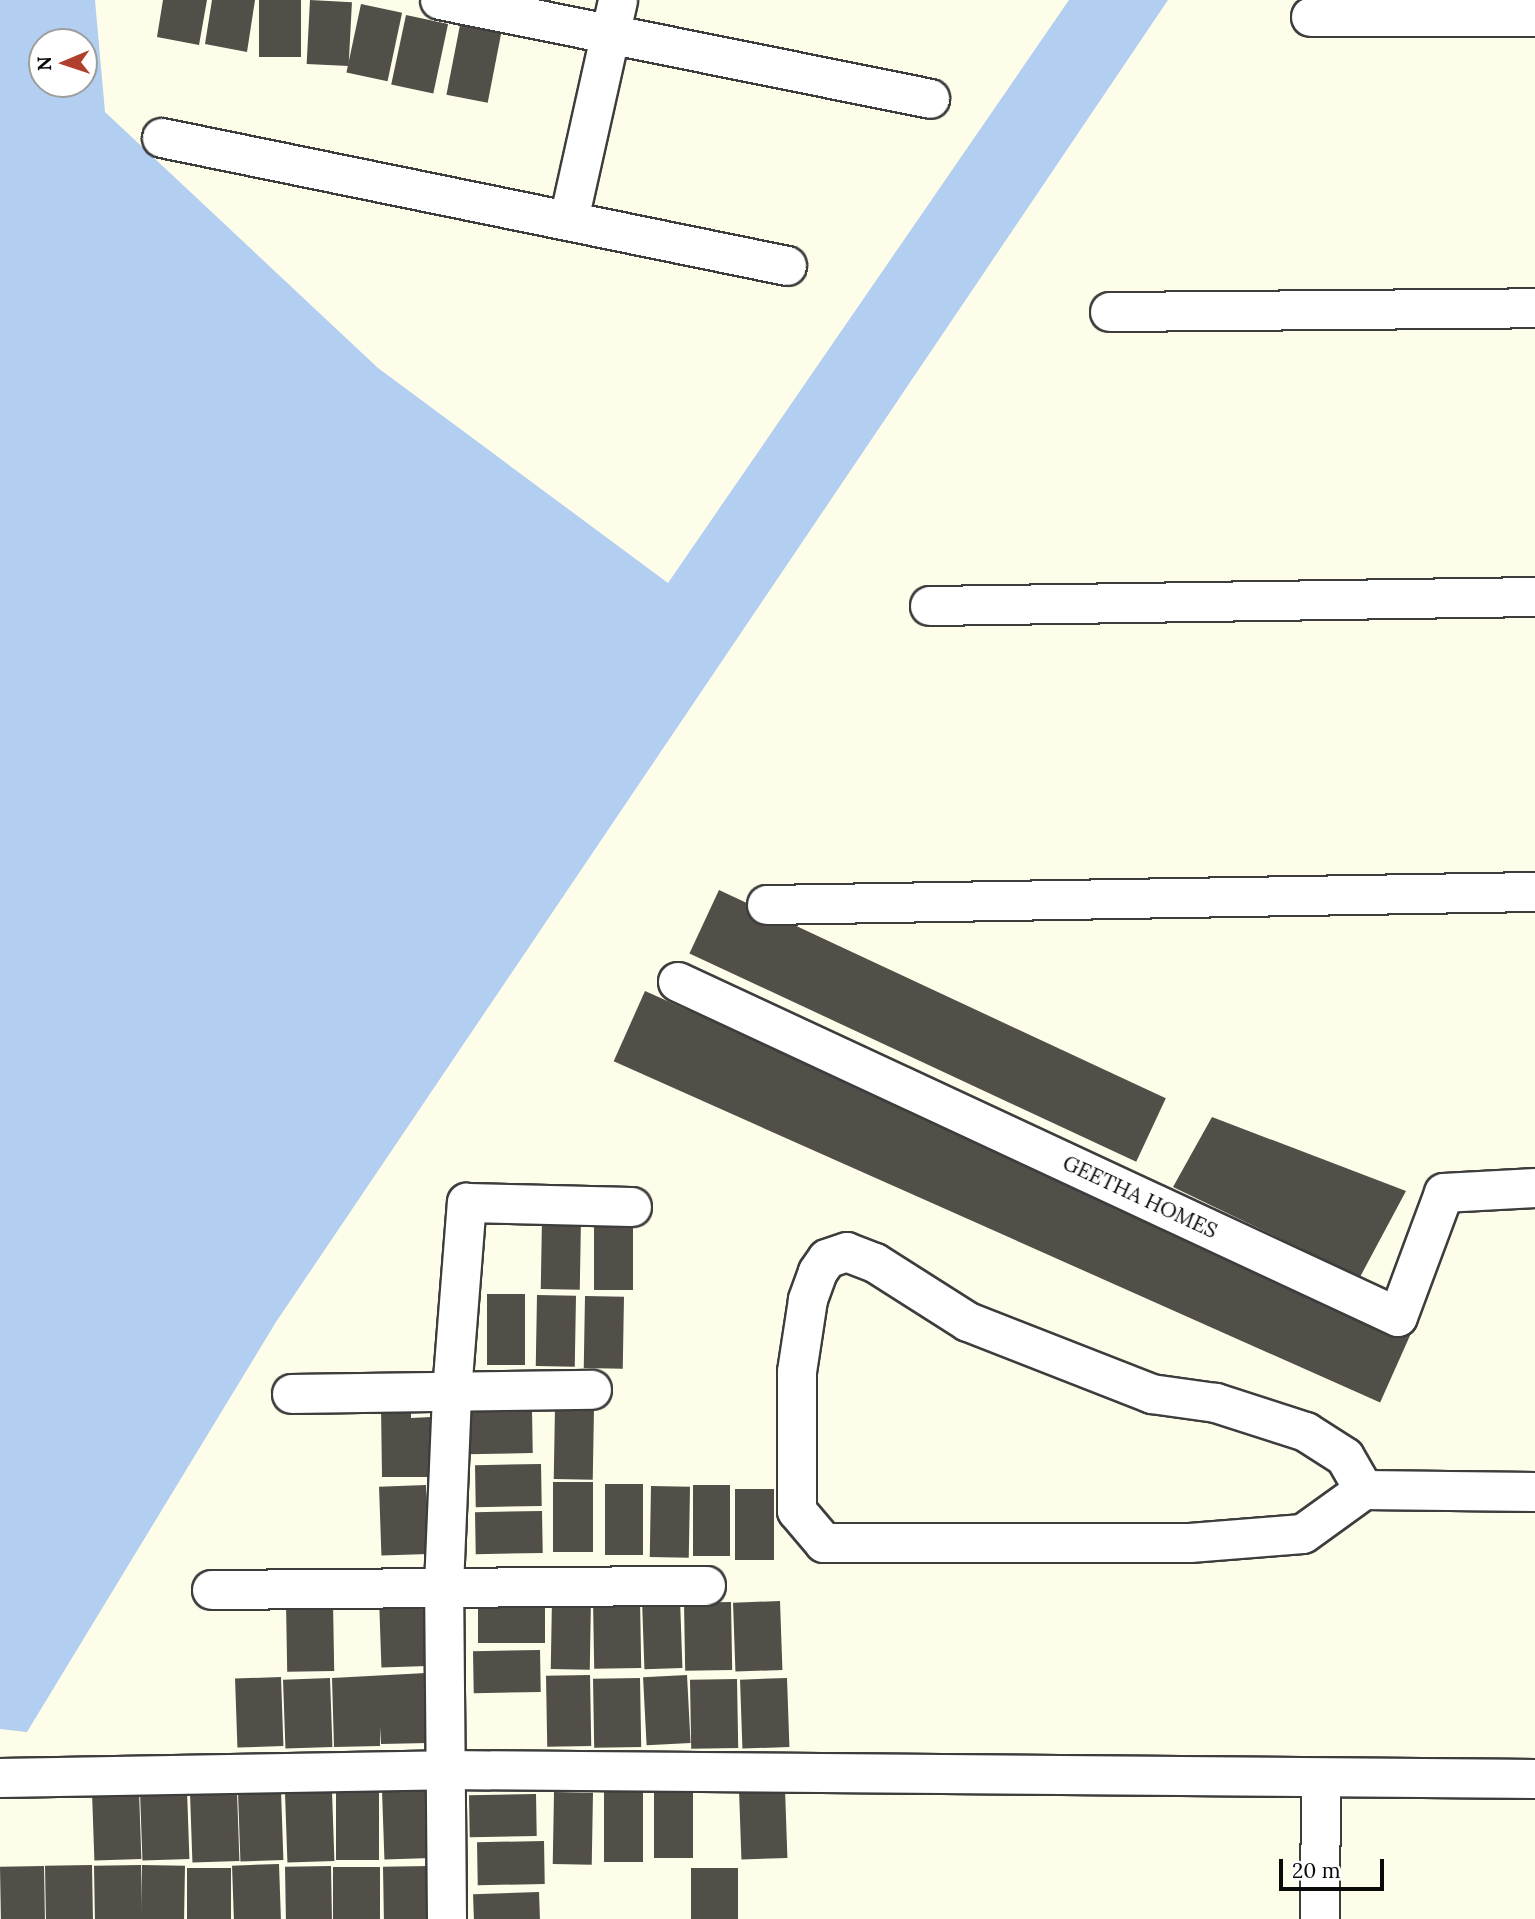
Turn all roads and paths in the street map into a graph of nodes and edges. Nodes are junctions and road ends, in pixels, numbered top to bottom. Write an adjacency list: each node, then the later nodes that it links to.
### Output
1 (440, 0): 2 (street)
2 (614, 17): 5 (street); 7 (street)
3 (1311, 17): 4 (street)
4 (1535, 17)
5 (930, 99)
6 (162, 138): 7 (street)
7 (569, 220): 8 (street)
8 (787, 266)
9 (1535, 308): 10 (street)
10 (1110, 312)
11 (1535, 597): 12 (street)
12 (930, 606)
13 (1535, 892): 14 (street)
14 (767, 905)
15 (678, 982): 16 (street, GEETHA HOMES)
16 (1535, 1188)
17 (632, 1207): 19 (street)
18 (592, 1390): 19 (street)
19 (452, 1392): 20 (street); 23 (street)
20 (292, 1394)
21 (1364, 1490): 21 (street); 22 (street)
22 (1535, 1492)
23 (444, 1586): 24 (street); 25 (street); 26 (street)
24 (706, 1586)
25 (212, 1590)
26 (446, 1770): 27 (street); 28 (street); 30 (street)
27 (0, 1778)
28 (1321, 1779): 29 (street); 31 (street)
29 (1535, 1779)
30 (447, 1919)
31 (1320, 1919)

